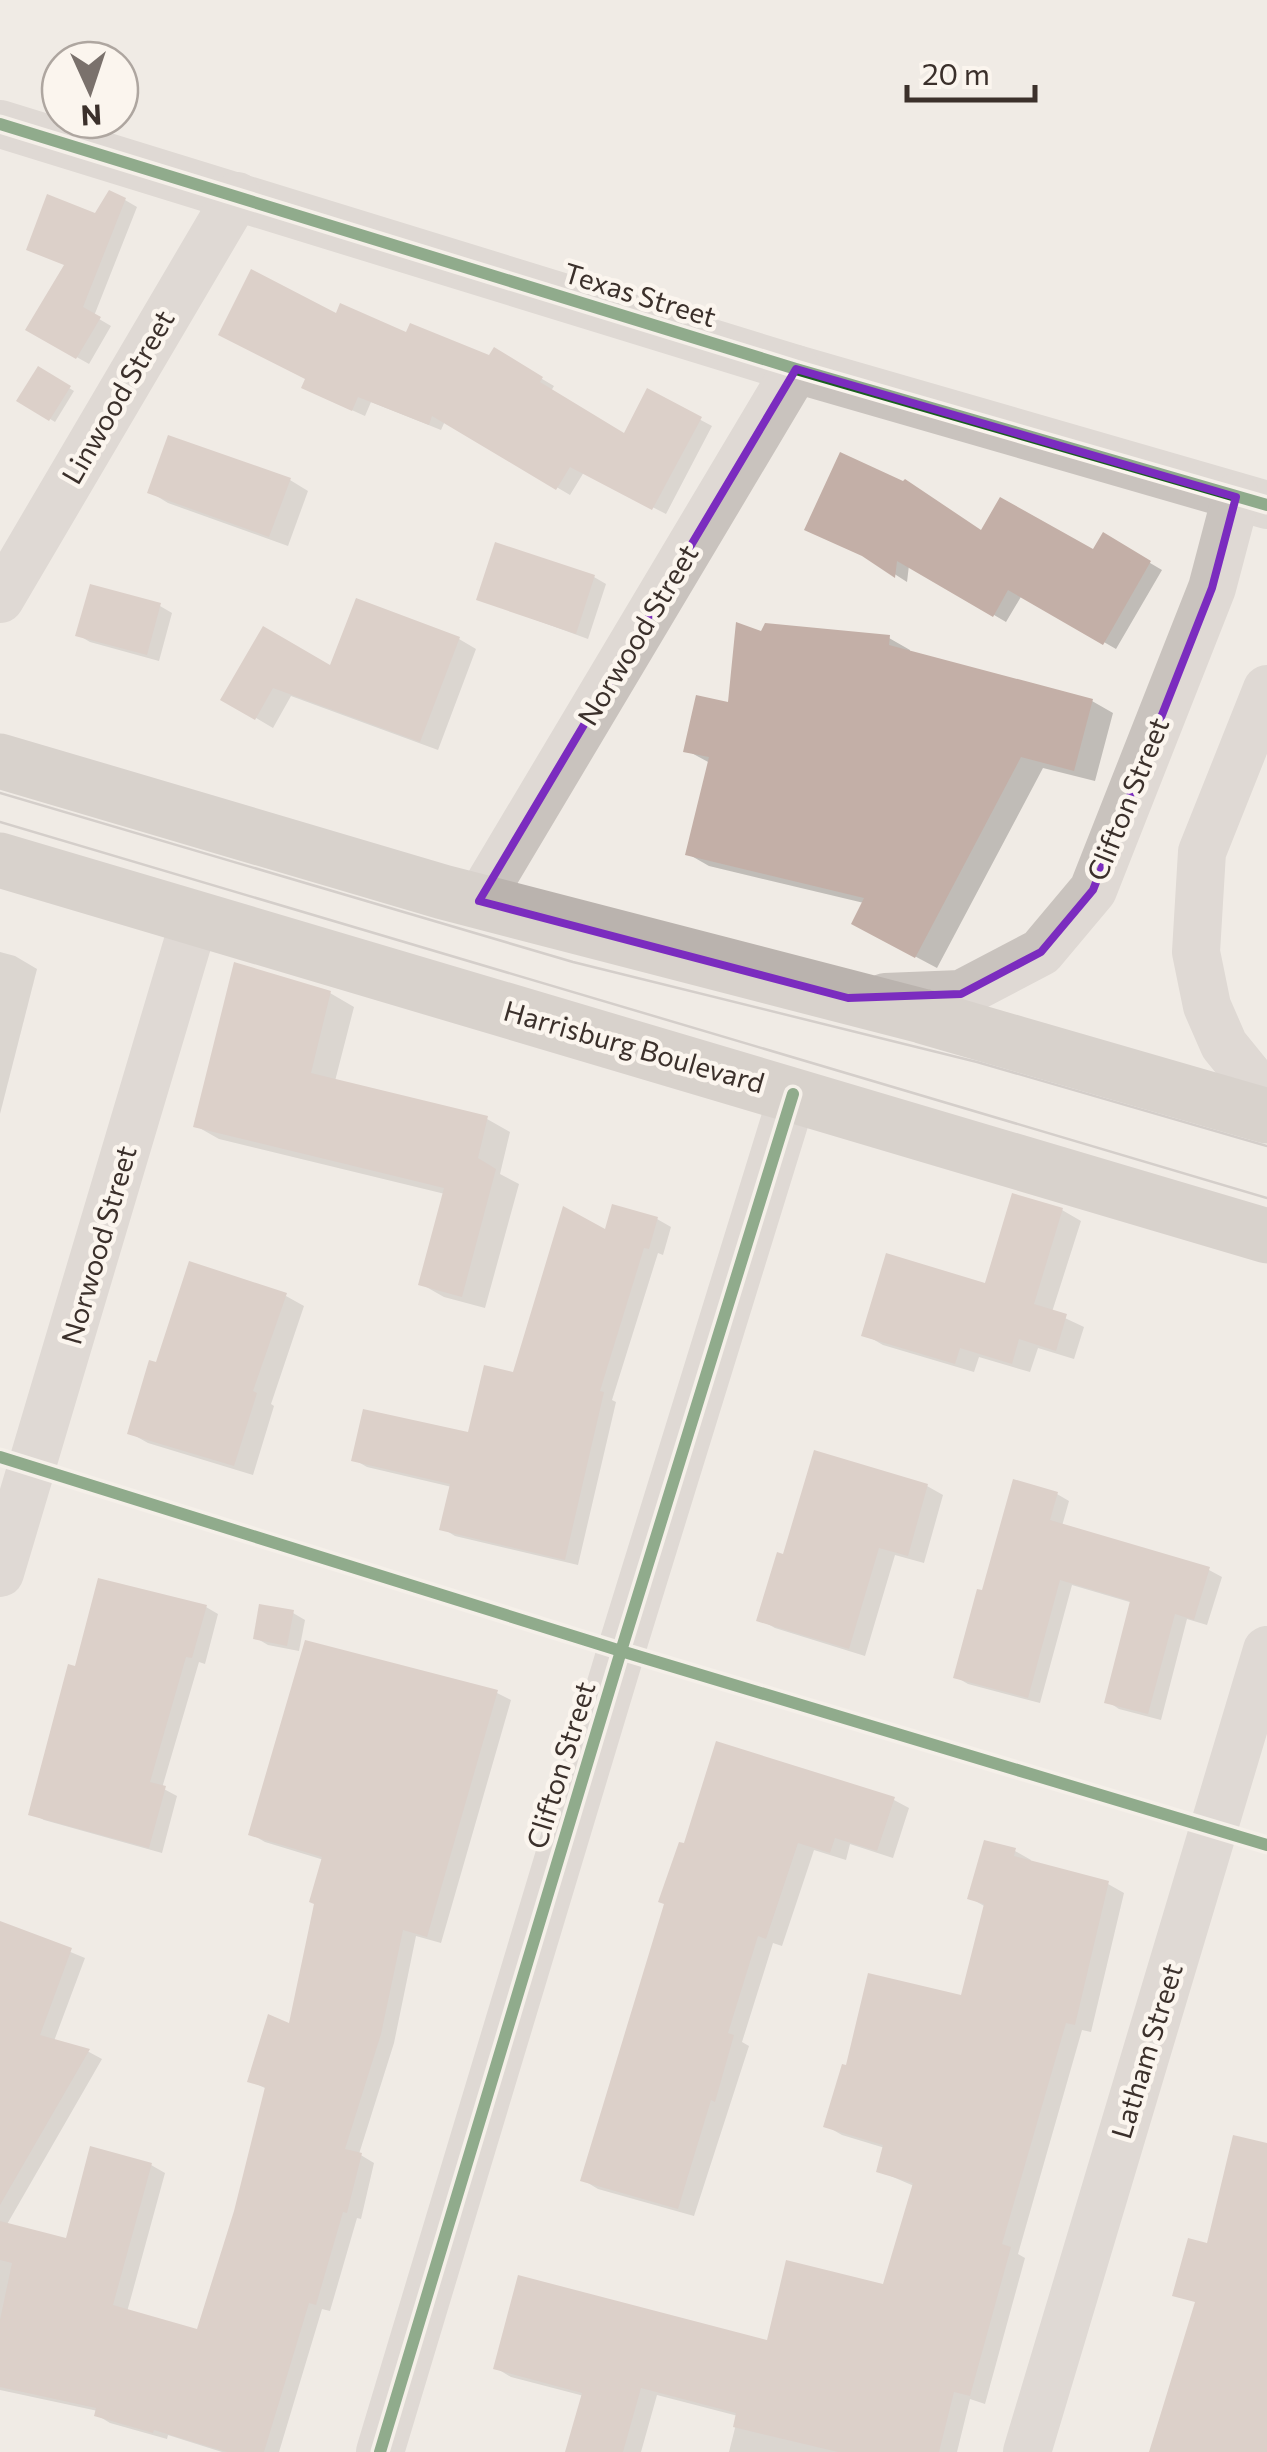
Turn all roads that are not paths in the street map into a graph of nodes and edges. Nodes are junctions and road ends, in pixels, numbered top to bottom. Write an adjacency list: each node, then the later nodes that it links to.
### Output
1 (0, 124): 2 (street, Texas Street)
2 (236, 196): 3 (street, Texas Street); 5 (street, Linwood Street)
3 (796, 370): 4 (street, Texas Street); 9 (street, Norwood Street)
4 (1252, 501): 11 (street, Clifton Street)
5 (0, 599)
6 (1267, 689): 12 (street)
7 (0, 761): 9 (main road)
8 (0, 860): 10 (main road, Harrisburg Boulevard)
9 (480, 901): 11 (main road)
10 (195, 918): 13 (main road, Harrisburg Boulevard); 16 (street, Norwood Street)
11 (848, 998): 14 (main road)
12 (1267, 1090)
13 (793, 1094): 15 (main road, Harrisburg Boulevard); 18 (street, Clifton Street)
14 (1267, 1116)
15 (1267, 1236)
16 (0, 1573)
17 (1267, 1650): 19 (street, Latham Street)
18 (380, 2452)
19 (1027, 2452)

